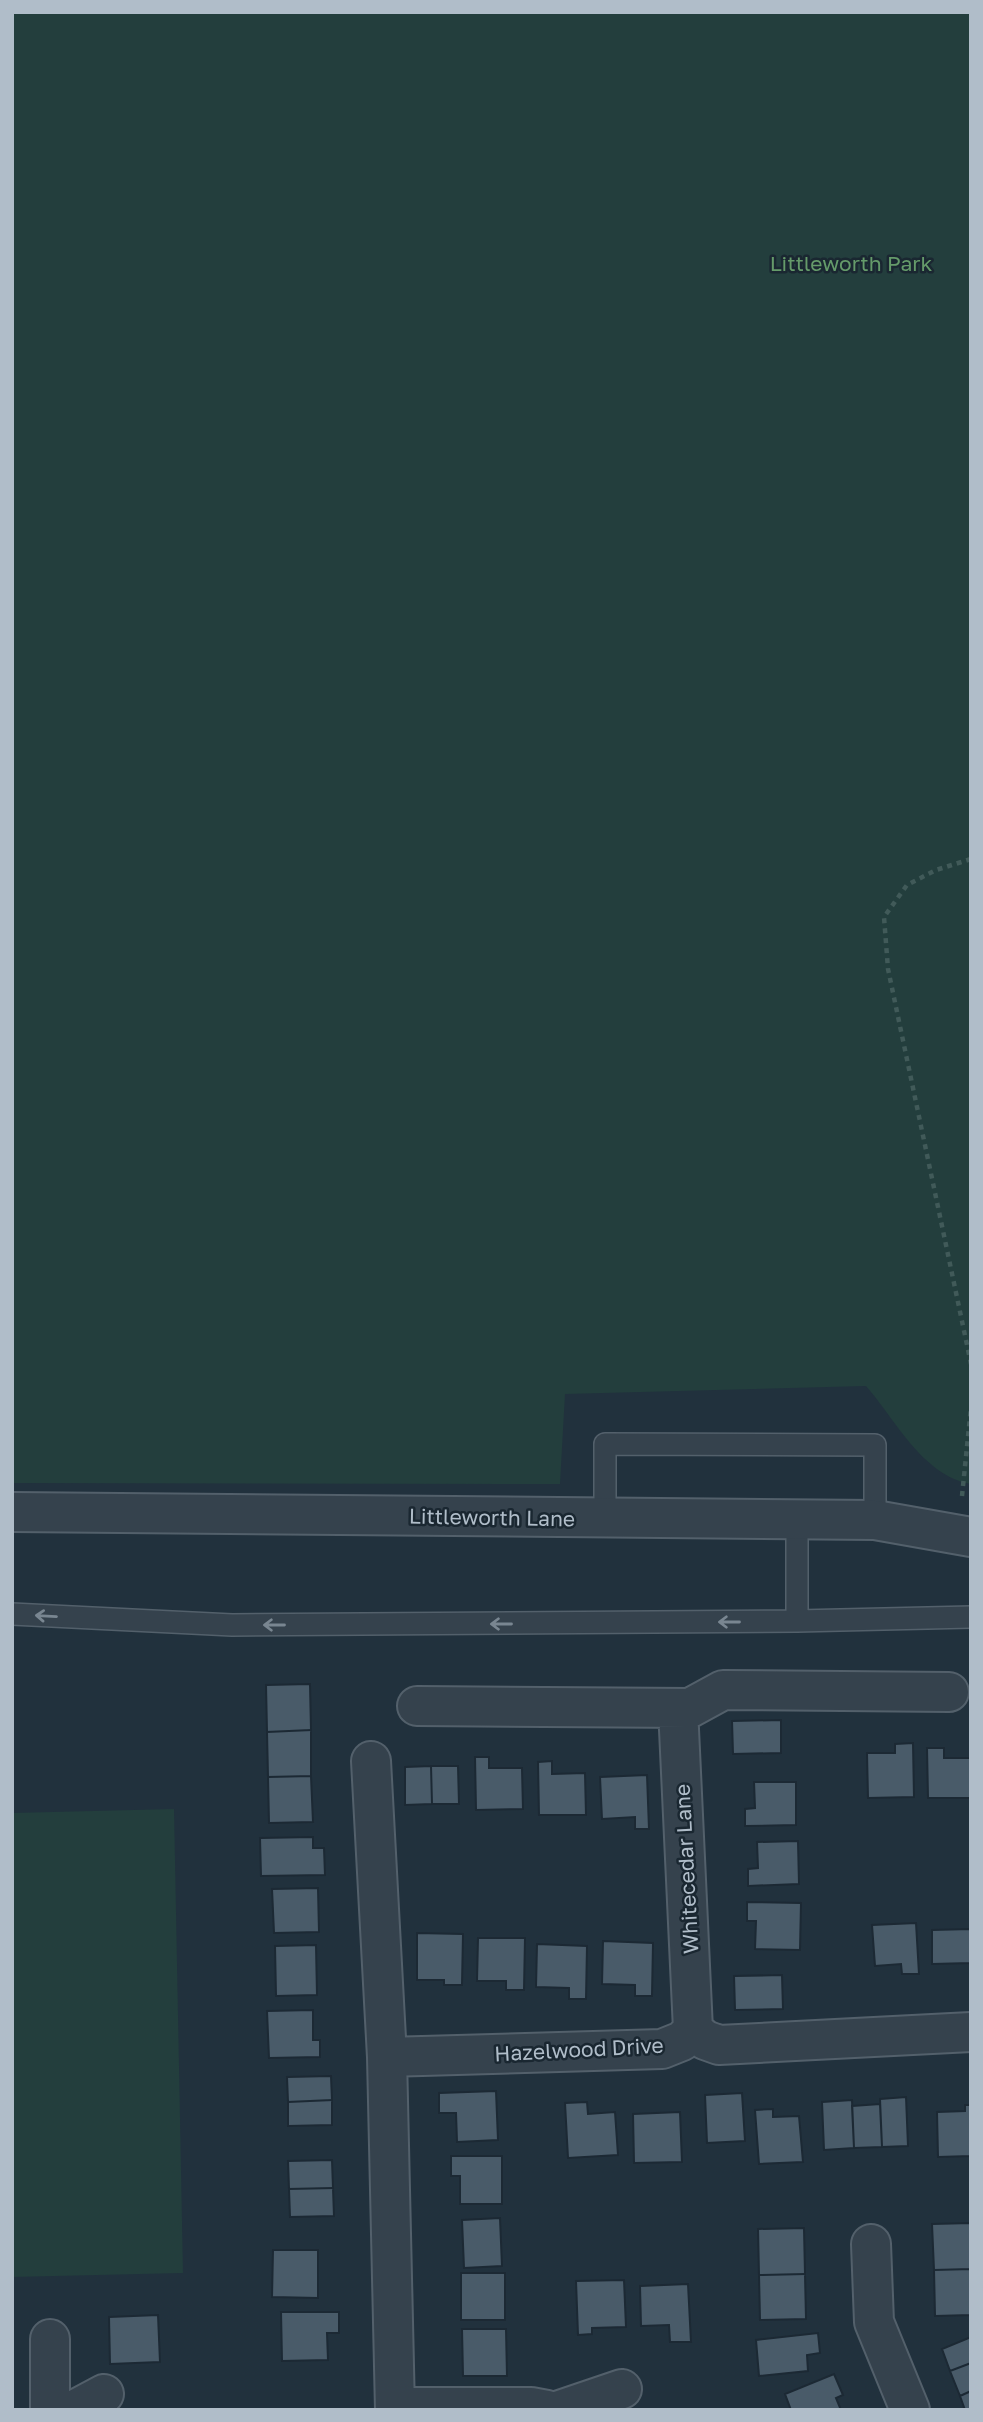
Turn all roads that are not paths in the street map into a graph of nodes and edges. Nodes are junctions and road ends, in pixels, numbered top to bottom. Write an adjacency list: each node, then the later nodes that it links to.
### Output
1 (12, 1512): 2 (street, Littleworth Lane)
2 (606, 1518): 3 (street, Littleworth Lane); 4 (lane)
3 (797, 1520): 4 (street, Littleworth Lane); 8 (lane)
4 (875, 1520): 5 (street, Littleworth Lane)
5 (964, 1536)
6 (12, 1614): 8 (lane, one-way to 6)
7 (971, 1617): 8 (lane)
8 (797, 1621)
9 (949, 1692): 11 (street)
10 (417, 1706): 11 (street)
11 (678, 1708): 13 (street, Whitecedar Lane)
12 (371, 1761): 15 (street)
13 (693, 2030): 14 (street, Hazelwood Drive); 15 (street, Hazelwood Drive)
14 (971, 2032)
15 (387, 2057): 19 (street)
16 (871, 2244): 23 (street)
17 (50, 2339): 20 (street)
18 (622, 2389): 22 (street)
19 (396, 2409): 21 (street)
20 (50, 2410)
21 (547, 2410)
22 (560, 2410)
23 (910, 2410)

